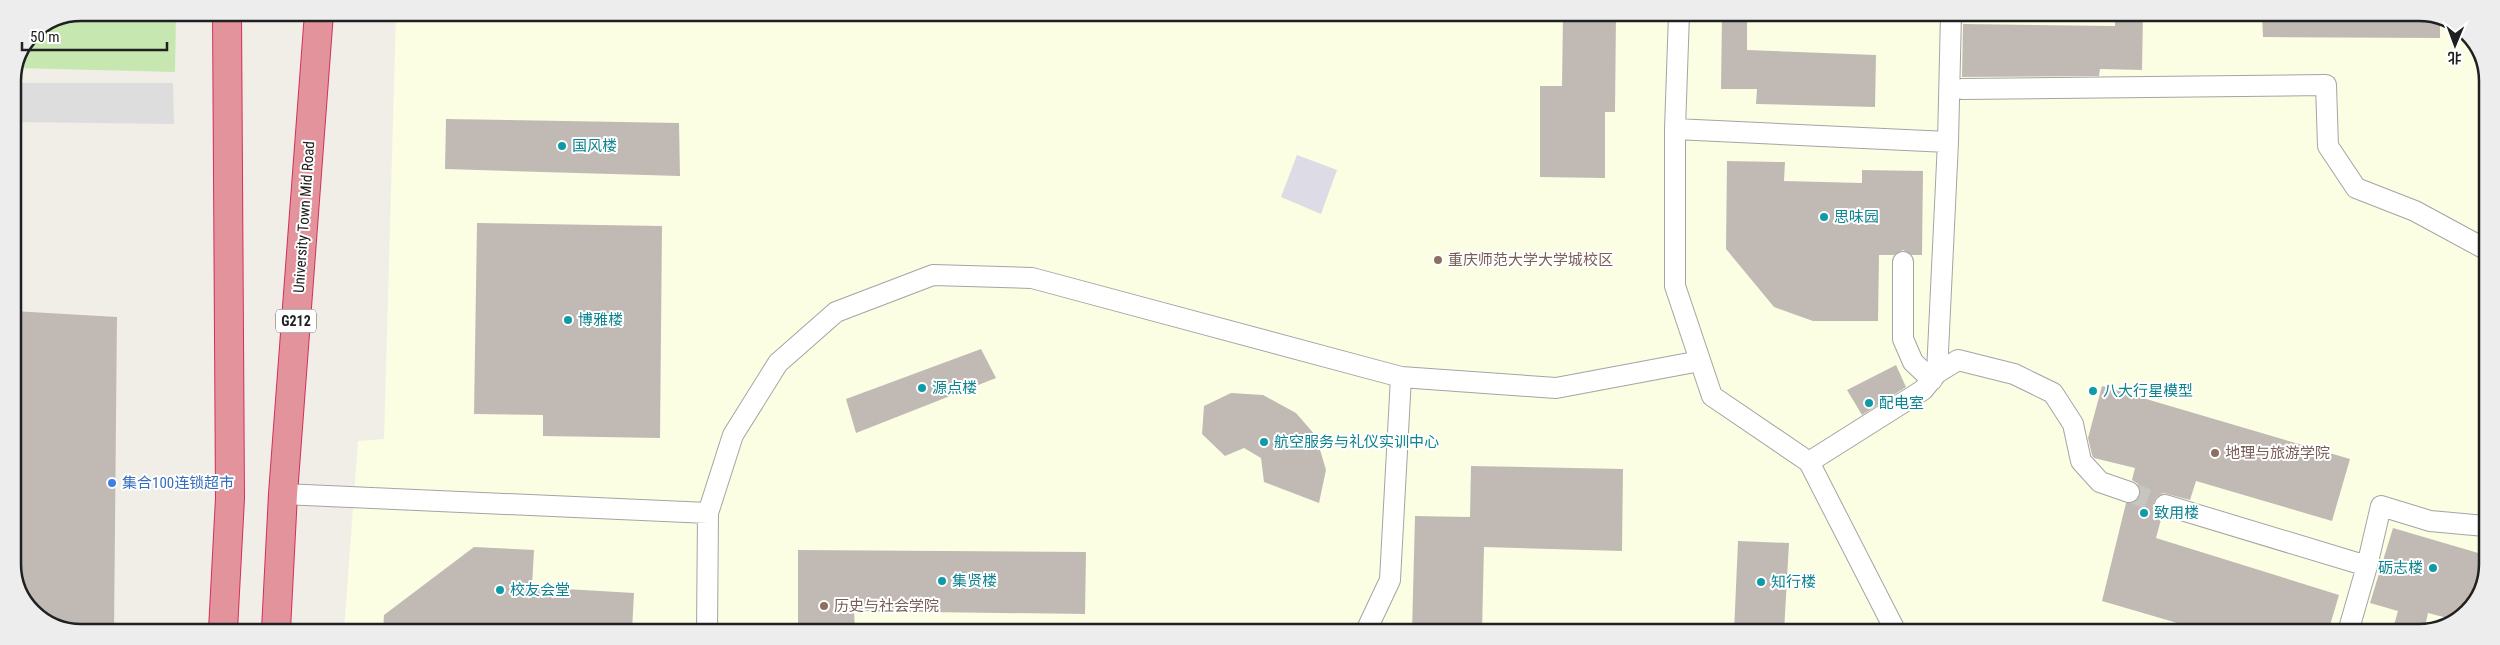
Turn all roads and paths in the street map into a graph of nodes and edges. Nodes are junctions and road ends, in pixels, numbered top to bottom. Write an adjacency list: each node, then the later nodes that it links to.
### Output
1 (227, 21): 20 (highway)
2 (318, 21): 15 (highway, University Town Mid Road / G212)
3 (1679, 21): 6 (lane)
4 (1951, 21): 7 (lane)
5 (1962, 89): 8 (lane)
6 (1675, 129): 7 (lane); 10 (lane)
7 (1948, 142): 11 (lane)
8 (2479, 246)
9 (1903, 262): 11 (lane)
10 (1700, 361): 12 (lane); 13 (lane)
11 (1934, 376): 13 (lane); 14 (lane)
12 (1401, 378): 17 (lane); 23 (lane)
13 (1809, 462): 24 (lane)
14 (2129, 492)
15 (283, 494): 17 (lane); 21 (highway, University Town Mid Road / G212)
16 (2165, 505): 19 (lane)
17 (708, 514): 22 (lane)
18 (2479, 525): 19 (lane)
19 (2367, 566): 25 (lane)
20 (223, 624)
21 (276, 624)
22 (707, 624)
23 (1370, 624)
24 (1892, 624)
25 (2350, 624)

